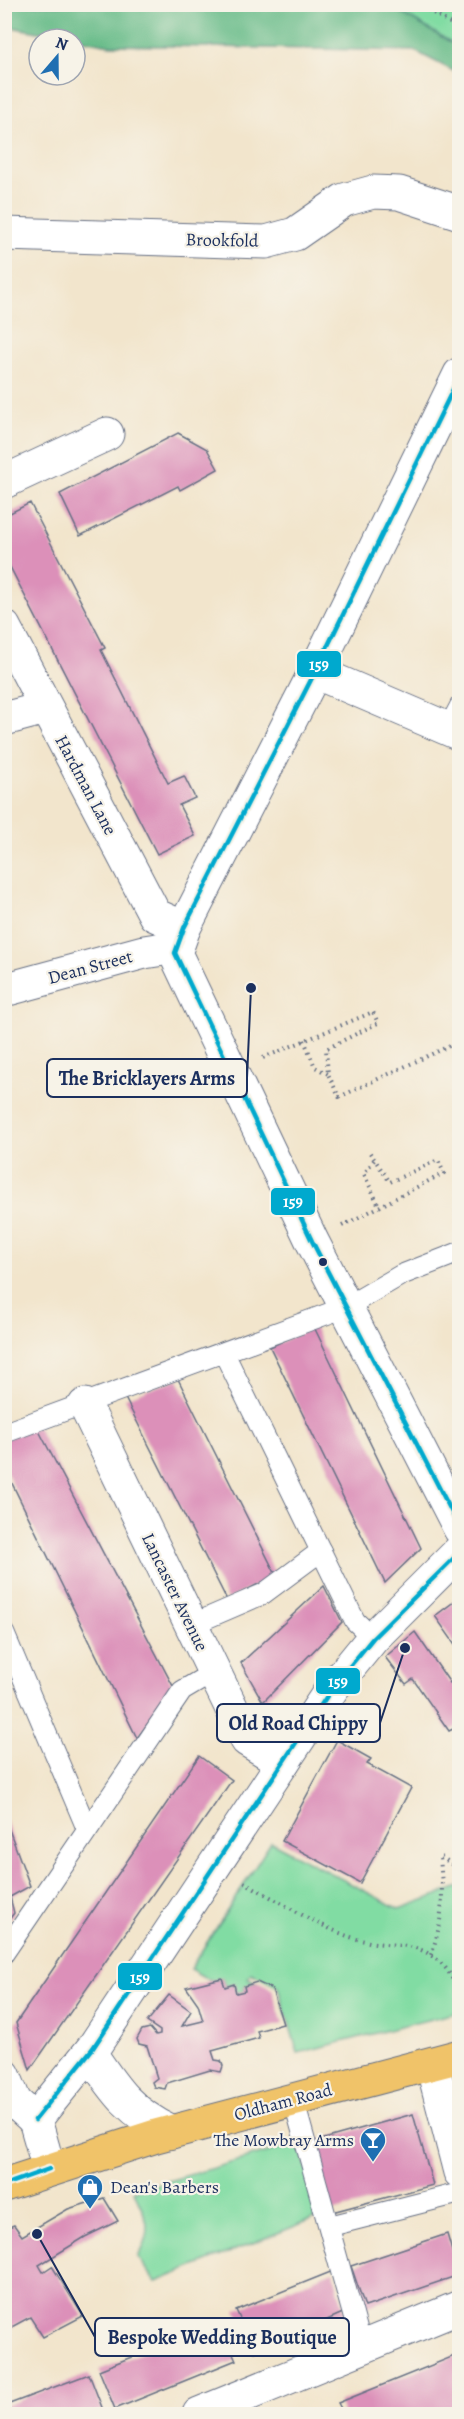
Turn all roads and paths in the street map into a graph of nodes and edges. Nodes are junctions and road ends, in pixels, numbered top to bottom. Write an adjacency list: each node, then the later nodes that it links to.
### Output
1 (418, 4): 2 (path)
2 (459, 29)
3 (459, 213): 4 (street, Brookfold)
4 (4, 234)
5 (459, 374): 9 (street)
6 (107, 434): 7 (street)
7 (4, 482)
8 (4, 627): 10 (street, Hardman Lane)
9 (315, 672): 12 (street); 13 (street)
10 (45, 708): 11 (street); 13 (street, Hardman Lane)
11 (4, 719)
12 (456, 723)
13 (180, 938): 14 (street, Dean Street); 17 (street)
14 (4, 990)
15 (304, 1040): 17 (path); 18 (path); 18 (path)
16 (459, 1041): 18 (path)
17 (233, 1070): 22 (street)
18 (328, 1074)
19 (368, 1150): 20 (path)
20 (374, 1160): 21 (path); 21 (path)
21 (380, 1208): 22 (path)
22 (312, 1241): 24 (street)
23 (459, 1252): 24 (lane)
24 (346, 1307): 25 (lane); 28 (street)
25 (224, 1353): 26 (lane); 29 (lane)
26 (85, 1405): 27 (lane); 31 (street, Lancaster Avenue)
27 (4, 1433)
28 (459, 1529)
29 (321, 1551): 31 (lane); 33 (lane)
30 (459, 1551): 33 (street)
31 (191, 1625): 34 (street, Lancaster Avenue)
32 (4, 1633): 36 (lane)
33 (373, 1638): 35 (street)
34 (213, 1672): 35 (street, Lancaster Avenue); 36 (lane)
35 (283, 1762): 42 (street)
36 (87, 1829): 39 (lane)
37 (459, 1869): 40 (path)
38 (241, 1881): 40 (path)
39 (4, 1953)
40 (431, 1955): 41 (path)
41 (459, 1997)
42 (90, 2053): 46 (street); 47 (street)
43 (446, 2060): 45 (highway, Oldham Road); 49 (street)
44 (4, 2075): 46 (street)
45 (293, 2098): 47 (highway, Oldham Road); 52 (lane)
46 (35, 2120): 48 (street)
47 (171, 2132): 48 (highway, Oldham Road)
48 (49, 2169): 50 (highway, Oldham Road)
49 (459, 2172)
50 (4, 2185)
51 (459, 2193): 52 (lane)
52 (330, 2226): 54 (lane)
53 (459, 2307): 54 (street)
54 (362, 2347): 55 (street)
55 (199, 2415)

